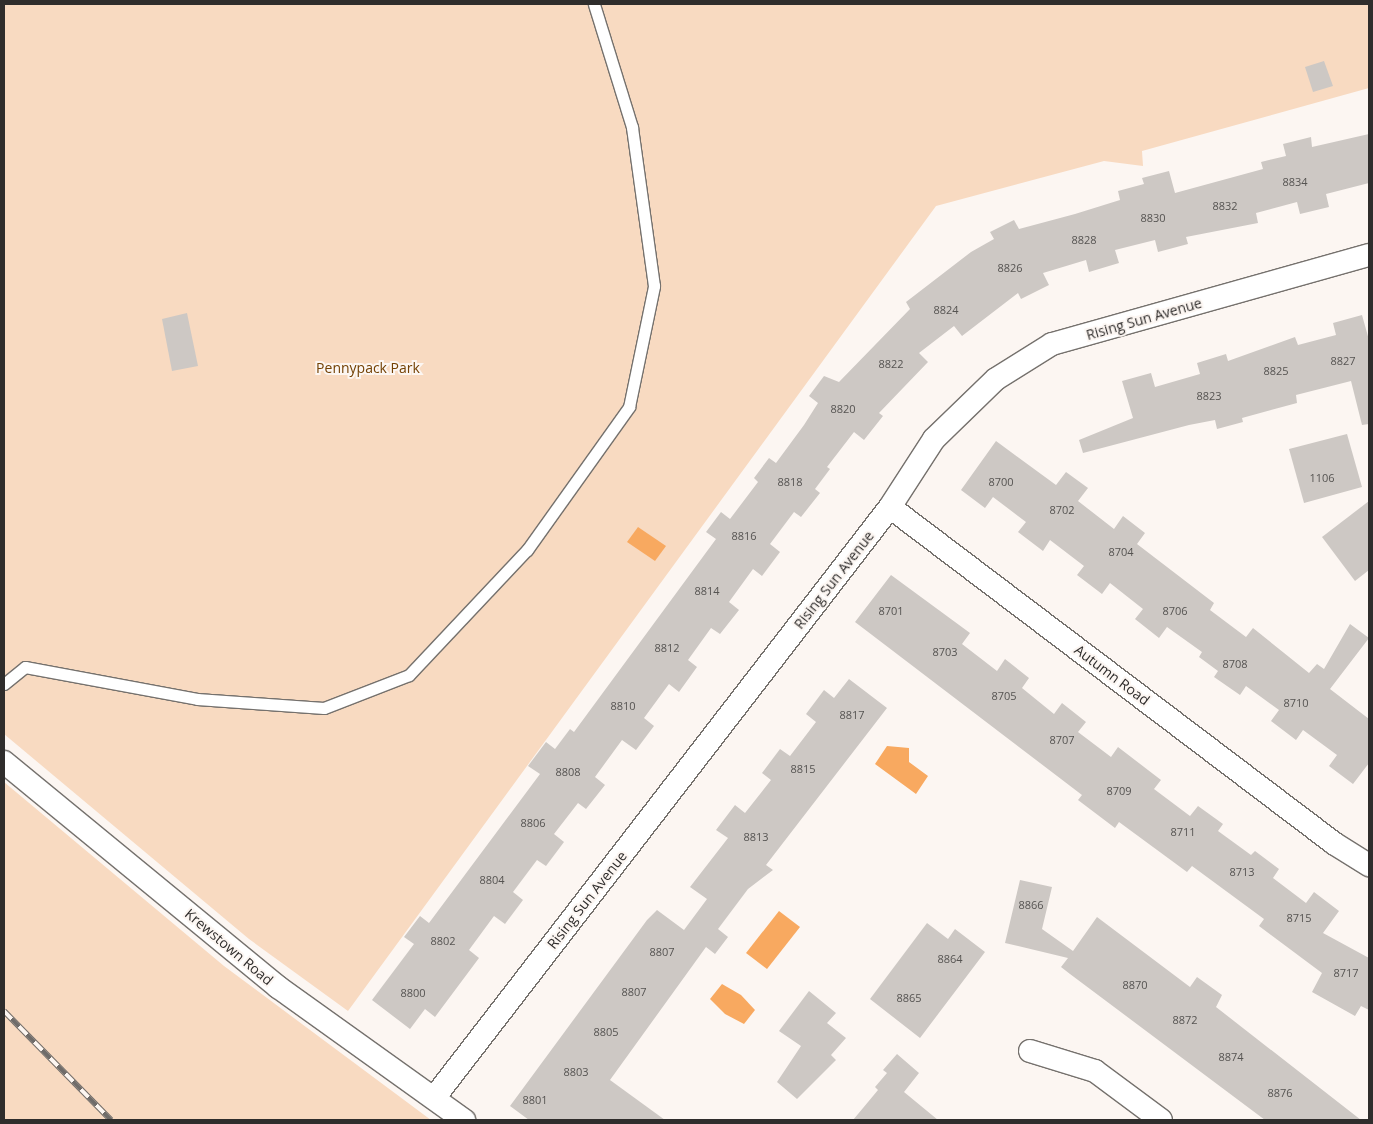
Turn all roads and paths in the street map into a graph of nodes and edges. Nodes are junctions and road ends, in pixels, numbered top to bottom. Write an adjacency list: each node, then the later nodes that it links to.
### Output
1 (594, 4): 4 (lane)
2 (1369, 255): 3 (street, Rising Sun Avenue)
3 (890, 507): 6 (street, Autumn Road); 8 (street, Rising Sun Avenue)
4 (4, 684)
5 (4, 762): 8 (street, Krewstown Road)
6 (1369, 865)
7 (1030, 1051): 10 (street)
8 (434, 1098): 9 (street, Krewstown Road)
9 (464, 1120)
10 (1161, 1120)

